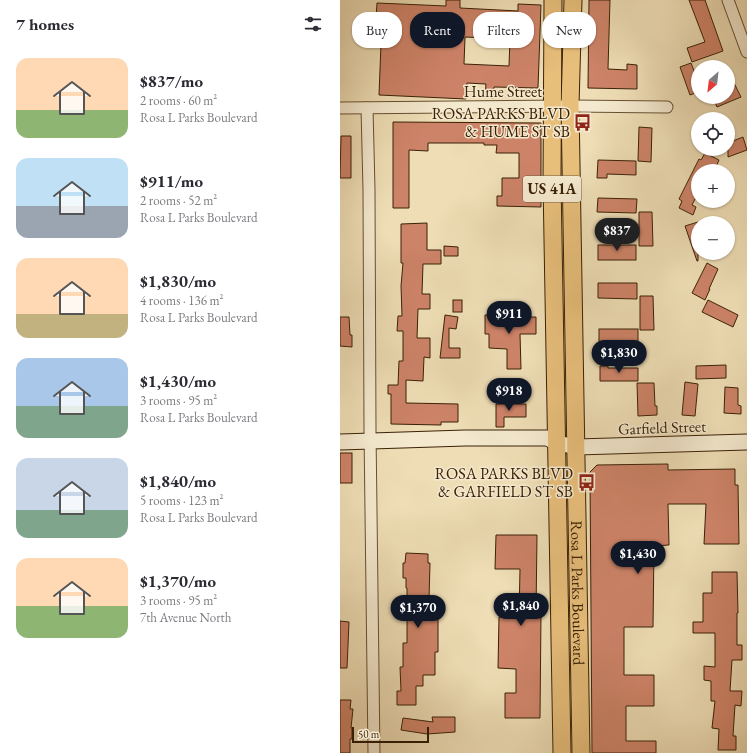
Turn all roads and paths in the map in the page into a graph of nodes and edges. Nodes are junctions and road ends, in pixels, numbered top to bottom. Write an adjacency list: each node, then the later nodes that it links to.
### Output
1 (553, 0): 5 (main road, Rosa L Parks Boulevard / US 41A)
2 (573, 0): 6 (main road, Rosa L Parks Boulevard / US 41A)
3 (728, 0): 4 (street)
4 (747, 52)
5 (552, 106): 6 (street, Hume Street); 9 (street, Hume Street); 12 (main road, Rosa L Parks Boulevard / US 41A)
6 (570, 106): 7 (street, Hume Street); 14 (main road, Rosa L Parks Boulevard / US 41A)
7 (667, 107)
8 (340, 108): 9 (street, Hume Street)
9 (367, 108): 11 (street)
10 (340, 442): 11 (street, Garfield Street)
11 (370, 442): 12 (street, Garfield Street); 15 (street)
12 (557, 442): 14 (street, Garfield Street); 16 (main road, Rosa L Parks Boulevard / US 41A)
13 (747, 442): 14 (street, Garfield Street)
14 (577, 447): 17 (main road, Rosa L Parks Boulevard / US 41A)
15 (374, 753)
16 (562, 753)
17 (581, 753)

